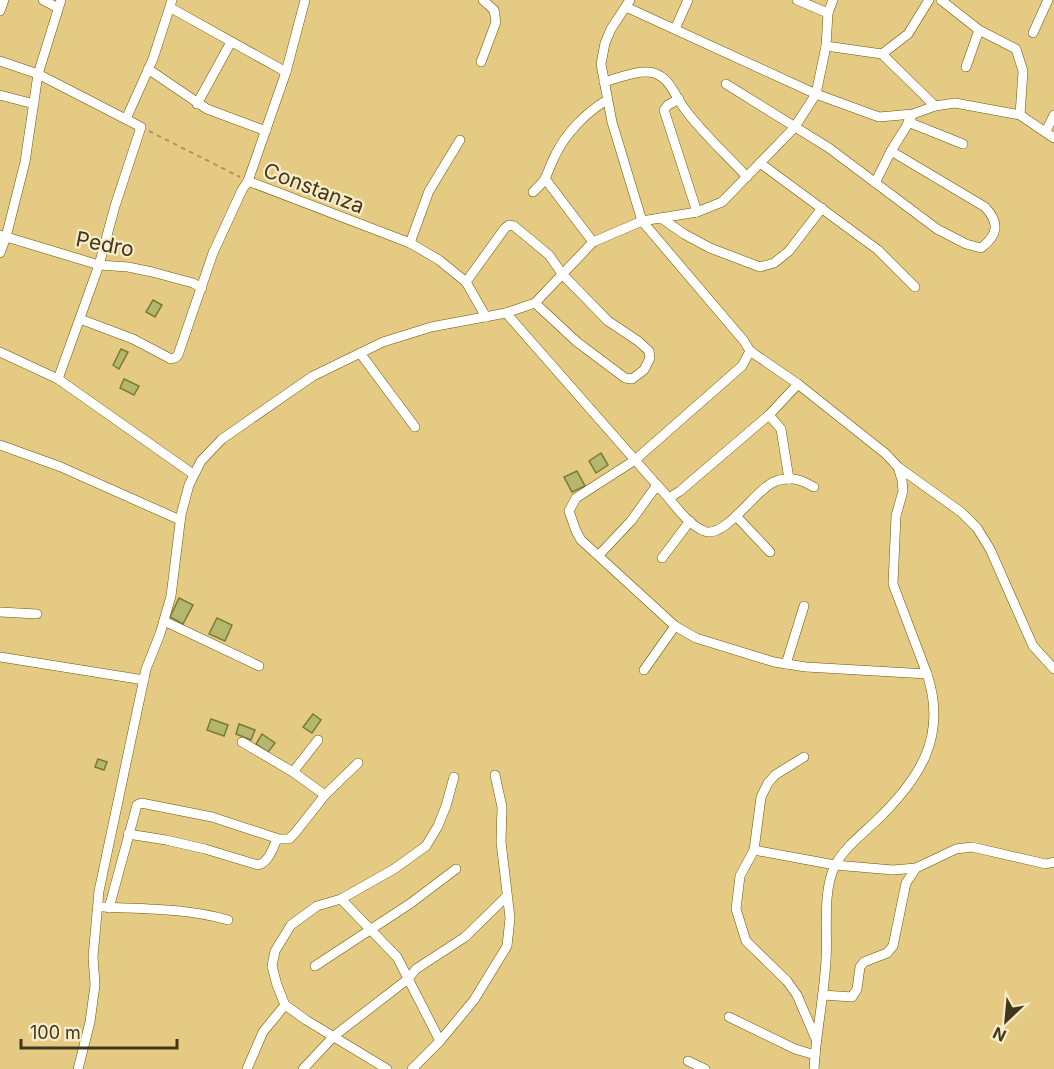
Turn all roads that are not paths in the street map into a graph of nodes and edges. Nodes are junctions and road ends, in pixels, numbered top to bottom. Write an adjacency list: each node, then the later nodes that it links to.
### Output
1 (4, 0): 14 (street)
2 (43, 0): 12 (street)
3 (305, 0): 26 (street, Constanza)
4 (483, 0): 23 (street)
5 (688, 0): 16 (street)
6 (797, 0): 15 (street)
7 (832, 0): 15 (street)
8 (929, 0): 21 (street)
9 (941, 0): 17 (street)
10 (1048, 0): 18 (street)
11 (628, 3): 16 (street); 28 (street)
12 (59, 4): 27 (street)
13 (172, 4): 19 (street); 25 (street)
14 (0, 11)
15 (828, 13): 20 (street)
16 (675, 29): 30 (street)
17 (979, 30): 24 (street); 37 (street)
18 (1033, 33)
19 (231, 42): 26 (street); 35 (street)
20 (826, 46): 21 (street); 30 (street)
21 (882, 54): 36 (street)
22 (0, 61): 27 (street)
23 (481, 62)
24 (966, 67)
25 (148, 69): 35 (street); 40 (street)
26 (286, 72): 42 (street, Constanza)
27 (38, 74): 34 (street); 40 (street)
28 (604, 82): 32 (street); 33 (street)
29 (726, 84): 41 (street)
30 (816, 94): 39 (street); 41 (street)
31 (0, 95): 34 (street)
32 (679, 99): 49 (street); 55 (street)
33 (607, 100): 50 (street); 57 (street)
34 (34, 104): 58 (street)
35 (197, 104): 42 (street)
36 (935, 106): 37 (street); 39 (street)
37 (1020, 115): 43 (street)
38 (1054, 115): 43 (street)
39 (911, 118): 46 (street); 47 (street)
40 (126, 119): 62 (street)
41 (795, 128): 48 (street); 52 (street)
42 (266, 130): 51 (street, Constanza)
43 (1046, 131): 44 (street)
44 (1054, 138)
45 (460, 140): 60 (street)
46 (963, 144)
47 (891, 151): 52 (street); 52 (street)
48 (759, 163): 49 (street); 54 (street)
49 (747, 177): 55 (street)
50 (546, 180): 53 (street); 59 (street)
51 (248, 181): 60 (street, Constanza); 66 (street)
52 (875, 183)
53 (533, 192)
54 (822, 208): 56 (street); 65 (street)
55 (697, 212): 56 (street)
56 (661, 218): 57 (street)
57 (642, 221): 59 (street); 71 (street)
58 (3, 236): 61 (street); 62 (street, Pedro)
59 (593, 242): 63 (street)
60 (410, 243): 64 (street, Constanza)
61 (0, 253)
62 (99, 265): 66 (street, Pedro); 70 (street)
63 (563, 275): 64 (street); 67 (street); 67 (street)
64 (466, 282): 69 (street, Constanza)
65 (915, 287)
66 (202, 288): 70 (street)
67 (534, 303): 68 (street)
68 (506, 313): 69 (street); 79 (street)
69 (486, 317): 73 (street)
70 (80, 319): 74 (street)
71 (750, 351): 75 (street); 79 (street)
72 (0, 352): 74 (street)
73 (360, 353): 77 (street); 81 (street)
74 (58, 379): 81 (street)
75 (798, 384): 76 (street); 80 (street)
76 (769, 415): 82 (street); 85 (street)
77 (415, 426)
78 (0, 445): 87 (street)
79 (635, 460): 83 (street); 90 (street)
80 (898, 467): 100 (street); 102 (street)
81 (194, 474): 87 (street)
82 (789, 478): 84 (street); 86 (street)
83 (657, 485): 85 (street); 90 (street)
84 (814, 488)
85 (669, 498): 88 (street)
86 (736, 516): 88 (street); 89 (street)
87 (180, 520): 95 (street)
88 (690, 521): 91 (street)
89 (770, 552)
90 (599, 555): 96 (street)
91 (662, 558)
92 (804, 606): 98 (street)
93 (0, 612): 94 (street)
94 (37, 614)
95 (164, 621): 99 (street); 103 (street)
96 (675, 626): 98 (street); 101 (street)
97 (0, 657): 103 (street)
98 (786, 664): 102 (street)
99 (259, 666)
100 (1054, 669)
101 (644, 670)
102 (927, 674): 116 (street)
103 (144, 680): 121 (street)
104 (318, 740): 108 (street)
105 (242, 742): 108 (street)
106 (804, 757): 114 (street)
107 (358, 763): 111 (street)
108 (293, 772): 111 (street)
109 (495, 775): 119 (street)
110 (454, 777): 120 (street)
111 (325, 795): 113 (street)
112 (128, 834): 113 (street); 113 (street); 122 (street)
113 (277, 839)
114 (754, 850): 116 (street); 131 (street)
115 (1054, 862): 117 (street)
116 (835, 865): 117 (street); 127 (street)
117 (916, 868): 127 (street)
118 (456, 869): 124 (street)
119 (507, 896): 126 (street); 132 (street)
120 (340, 899): 124 (street); 128 (street)
121 (97, 907): 122 (street); 135 (street)
122 (109, 908): 123 (street)
123 (228, 920)
124 (369, 929): 125 (street); 126 (street)
125 (315, 966)
126 (408, 979): 130 (street); 132 (street)
127 (823, 996): 131 (street)
128 (285, 1005): 130 (street); 136 (street)
129 (729, 1017): 133 (street)
130 (334, 1036): 137 (street); 138 (street)
131 (816, 1038): 133 (street)
132 (440, 1041): 139 (street)
133 (815, 1055): 141 (street)
134 (688, 1061): 140 (street)
135 (78, 1069)
136 (247, 1069)
137 (303, 1069)
138 (387, 1069)
139 (412, 1069)
140 (705, 1069)
141 (814, 1069)

